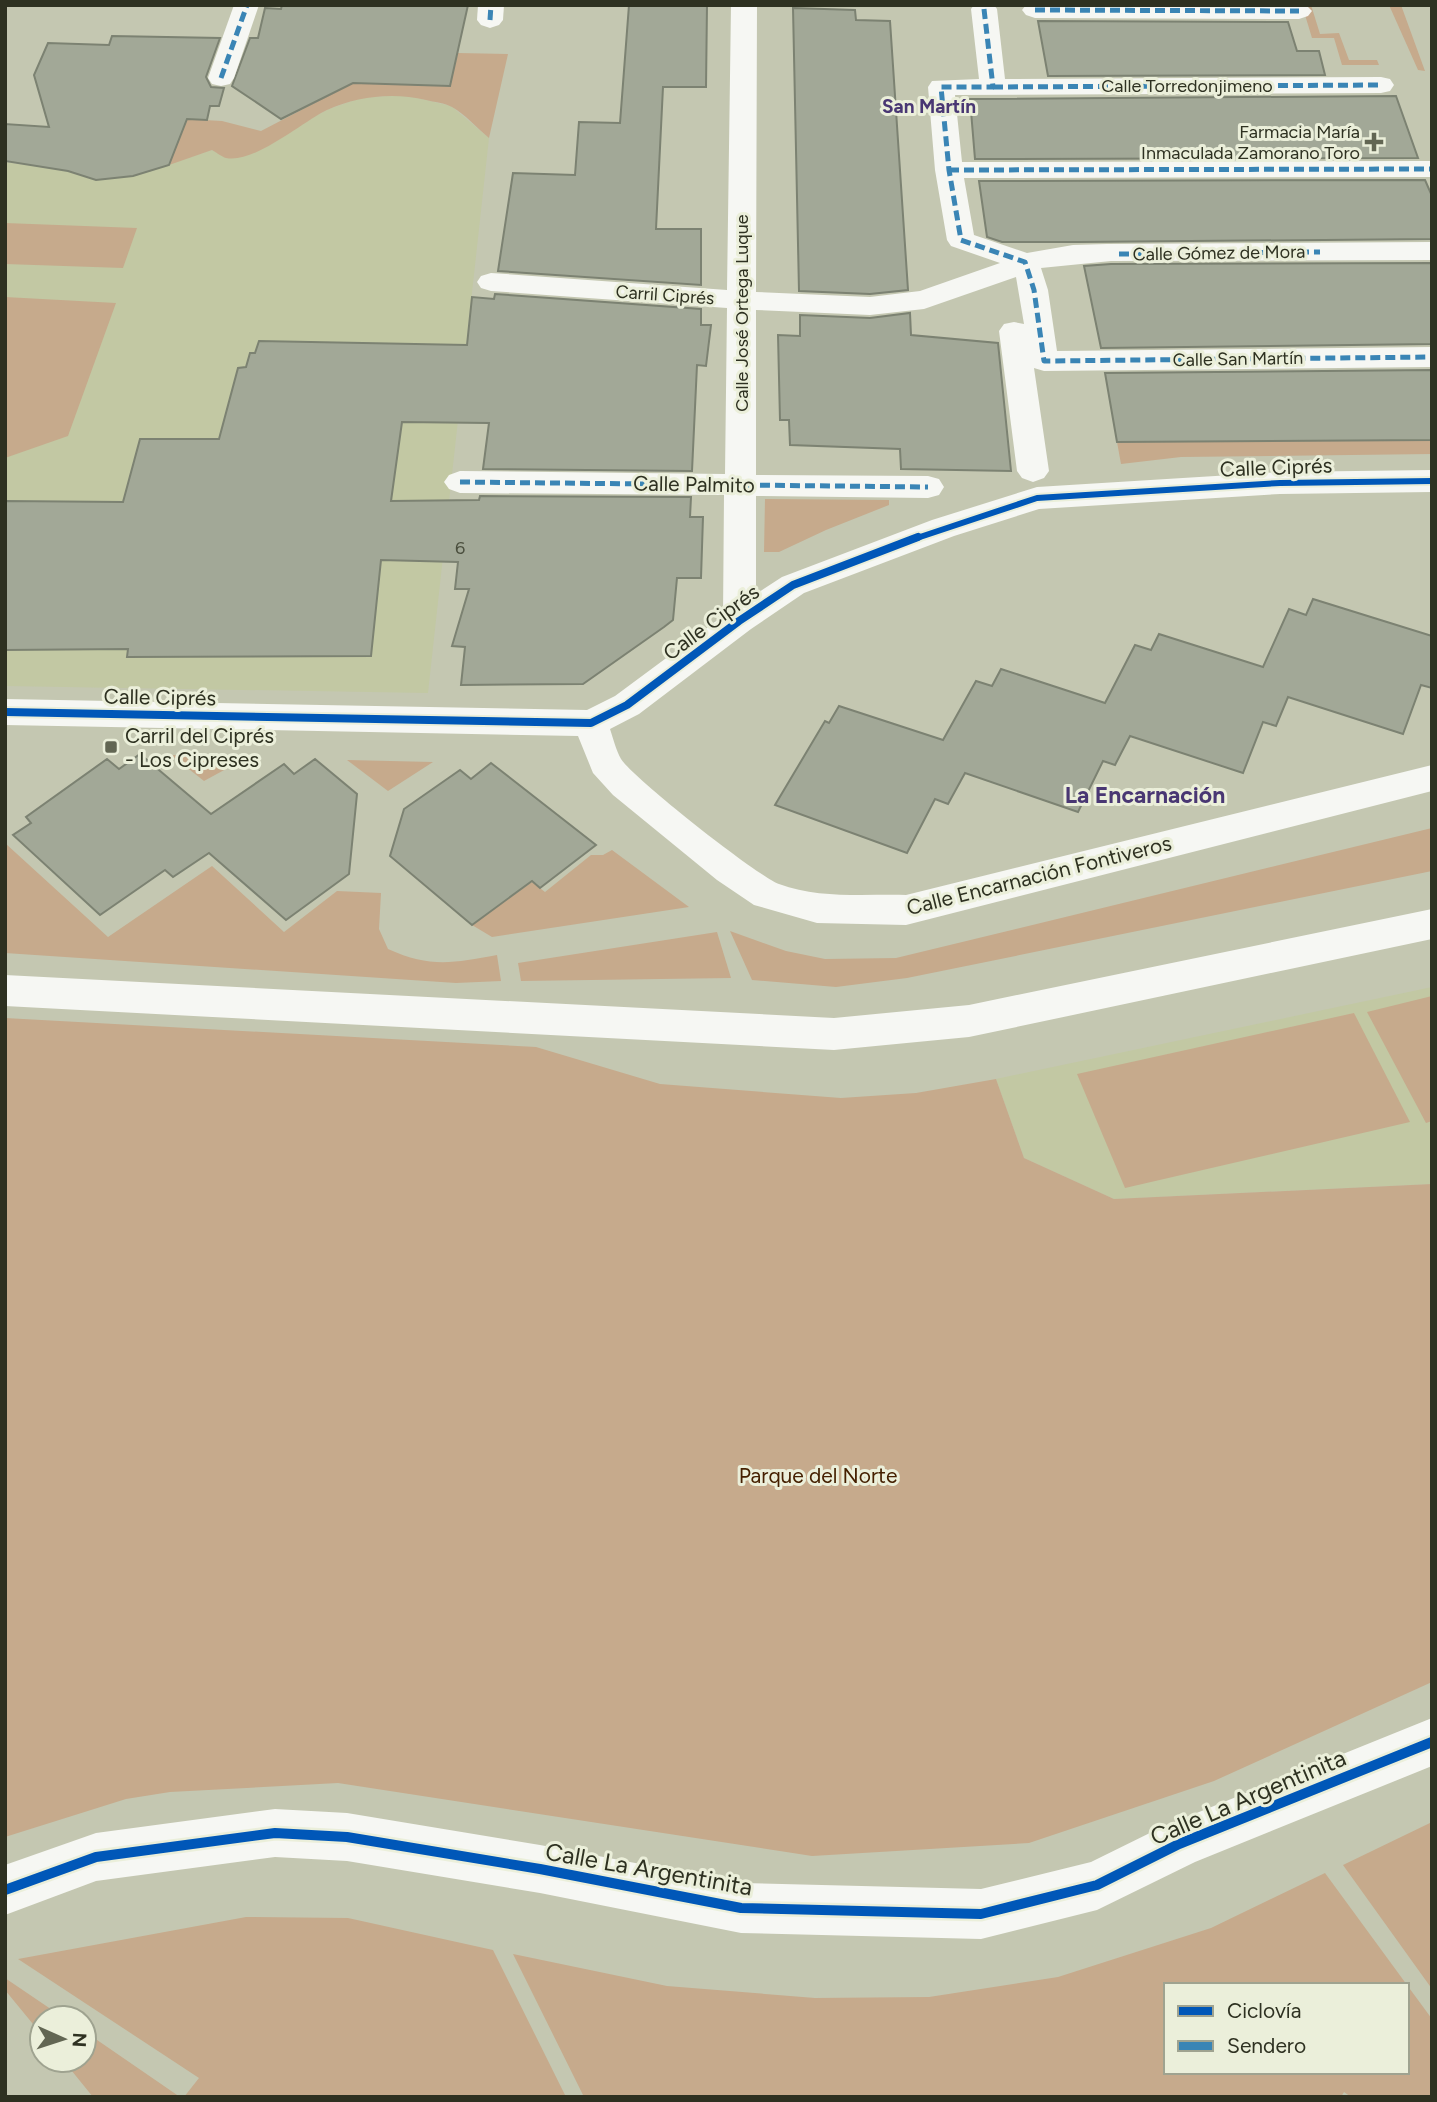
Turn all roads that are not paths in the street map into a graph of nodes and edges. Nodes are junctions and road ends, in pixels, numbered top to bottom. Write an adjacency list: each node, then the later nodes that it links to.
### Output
1 (247, 5): 6 (street)
2 (744, 5): 14 (street, Calle José Ortega Luque)
3 (984, 9): 8 (street)
4 (1035, 10): 5 (street)
5 (1298, 11)
6 (221, 78)
7 (1381, 85): 8 (street, Calle Torredonjimeno)
8 (993, 87): 10 (street, Calle Torredonjimeno)
9 (1432, 169): 10 (street)
10 (949, 170): 12 (street)
11 (1432, 251): 12 (street, Calle Gómez de Mora)
12 (1025, 262): 15 (street, Calle Gómez de Mora); 17 (street, Calle San Martín)
13 (491, 282): 14 (street, Carril Ciprés)
14 (743, 300): 15 (street, Carril Ciprés); 21 (street, Calle José Ortega Luque)
15 (924, 300)
16 (1014, 331): 18 (street)
17 (1432, 357)
18 (1032, 471)
19 (1432, 481): 23 (street, Calle Ciprés)
20 (460, 482): 21 (street, Calle Palmito)
21 (741, 484): 22 (street, Calle Palmito); 23 (street, Calle José Ortega Luque)
22 (929, 487)
23 (739, 621): 25 (street, Calle Ciprés)
24 (8, 720): 25 (street, Calle Ciprés)
25 (592, 723): 26 (street, Calle Encarnación Fontiveros)
26 (1432, 778)
27 (1432, 924): 28 (street)
28 (5, 990)
29 (1432, 1742): 30 (street, Calle La Argentinita)
30 (5, 1890)

